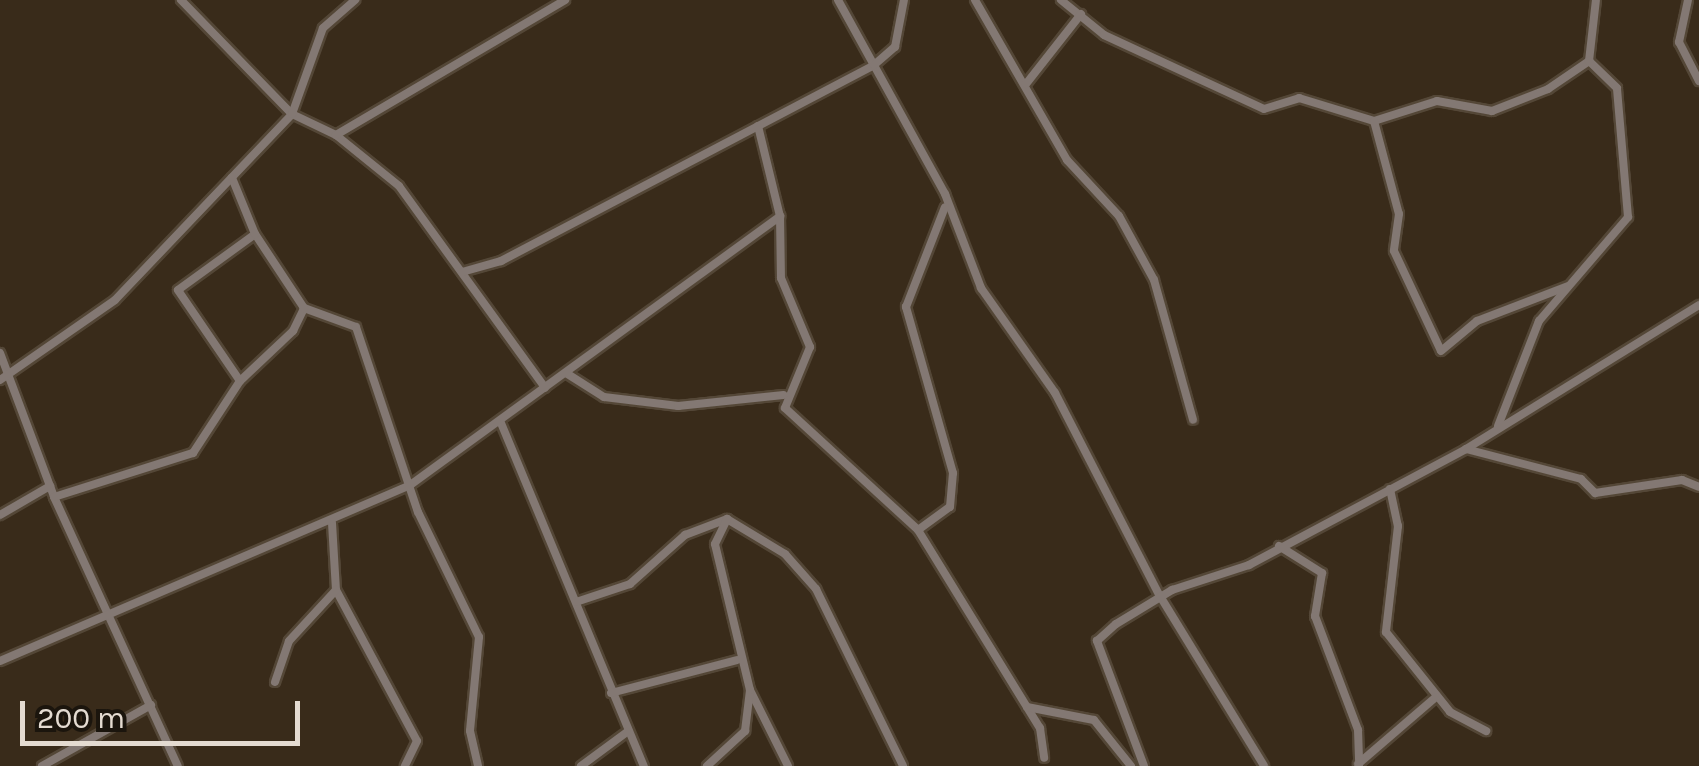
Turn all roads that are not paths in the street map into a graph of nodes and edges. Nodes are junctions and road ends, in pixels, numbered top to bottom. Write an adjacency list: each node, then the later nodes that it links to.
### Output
1 (181, 0): 15 (street)
2 (355, 0): 15 (street)
3 (565, 0): 18 (street)
4 (838, 0): 12 (street)
5 (904, 0): 12 (street)
6 (974, 0): 14 (street)
7 (1060, 0): 10 (street)
8 (1688, 0): 13 (street)
9 (1599, 1): 11 (street)
10 (1081, 14): 14 (street); 16 (street)
11 (1590, 61): 16 (street); 24 (street)
12 (874, 66): 17 (street); 20 (street)
13 (1699, 80)
14 (1026, 84): 34 (street)
15 (292, 114): 18 (street); 19 (street)
16 (1374, 121): 24 (street)
17 (758, 126): 21 (street); 23 (street)
18 (336, 135): 23 (street)
19 (232, 178): 22 (street); 29 (street)
20 (945, 208): 46 (street); 49 (street)
21 (780, 216): 28 (street); 33 (street)
22 (254, 234): 26 (street); 31 (street)
23 (462, 272): 32 (street)
24 (1569, 286): 36 (street)
25 (1699, 305): 36 (street)
26 (304, 308): 31 (street); 39 (street)
27 (0, 354): 29 (street)
28 (566, 373): 32 (street); 33 (street)
29 (12, 376): 30 (street); 38 (street)
30 (0, 380)
31 (240, 382): 42 (street)
32 (546, 388): 35 (street)
33 (783, 395): 46 (street)
34 (1193, 420)
35 (502, 422): 39 (street); 50 (street)
36 (1497, 428): 37 (street)
37 (1466, 449): 40 (street); 41 (street)
38 (50, 486): 42 (street); 43 (street)
39 (409, 486): 45 (street); 67 (street)
40 (1699, 487)
41 (1390, 489): 47 (street); 57 (street)
42 (54, 497): 51 (street)
43 (0, 515)
44 (727, 519): 50 (street); 52 (street); 72 (street)
45 (332, 523): 48 (street); 51 (street)
46 (918, 530): 59 (street)
47 (1280, 546): 49 (street); 63 (street)
48 (336, 590): 54 (street); 66 (street)
49 (1160, 596): 74 (street); 75 (street)
50 (576, 602): 56 (street)
51 (108, 611): 53 (street); 58 (street)
52 (737, 660): 55 (street); 56 (street)
53 (0, 661)
54 (275, 682)
55 (750, 690): 70 (street); 71 (street)
56 (611, 693): 61 (street)
57 (1436, 697): 60 (street); 63 (street)
58 (151, 705): 64 (street); 65 (street)
59 (1028, 707): 62 (street); 73 (street)
60 (1486, 731)
61 (627, 732): 68 (street); 69 (street)
62 (1044, 758)
63 (1357, 765)
64 (42, 766)
65 (178, 766)
66 (405, 766)
67 (478, 766)
68 (581, 766)
69 (644, 766)
70 (707, 766)
71 (788, 766)
72 (903, 766)
73 (1131, 766)
74 (1144, 766)
75 (1264, 766)

